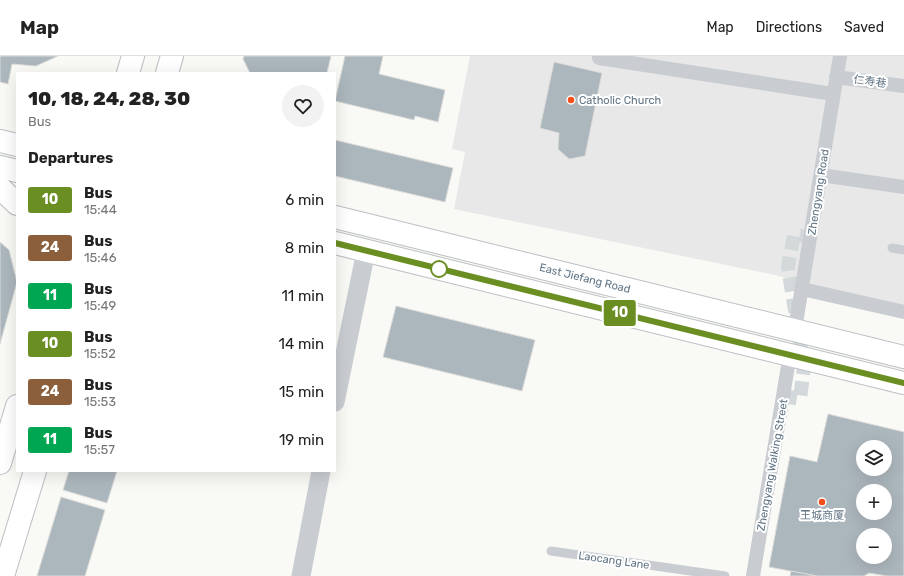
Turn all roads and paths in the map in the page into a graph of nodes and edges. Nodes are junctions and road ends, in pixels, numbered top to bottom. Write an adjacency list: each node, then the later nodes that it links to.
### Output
1 (599, 56): 5 (street)
2 (840, 56): 3 (street, Zhengyang Road)
3 (836, 77): 4 (street, 仁寿巷); 5 (street, Zhengyang Road)
4 (904, 86)
5 (833, 94): 12 (street, Zhengyang Road)
6 (16, 134): 7 (main road)
7 (0, 135)
8 (0, 142): 9 (main road)
9 (16, 145)
10 (0, 167): 11 (main road)
11 (16, 170)
12 (821, 175): 13 (street); 21 (street, Zhengyang Road)
13 (904, 187)
14 (0, 188): 15 (main road)
15 (16, 203)
16 (336, 217): 23 (main road, East Jiefang Road)
17 (336, 243): 20 (main road)
18 (892, 248): 19 (lane)
19 (904, 250)
20 (366, 251): 24 (main road); 27 (street)
21 (802, 289): 22 (street); 23 (street, Zhengyang Road)
22 (904, 312)
23 (795, 329): 25 (main road, East Jiefang Road)
24 (790, 354): 26 (main road); 36 (street, Zhengyang Walking Street)
25 (904, 357)
26 (904, 383)
27 (336, 397)
28 (16, 409): 29 (main road)
29 (0, 463)
30 (35, 472): 33 (main road)
31 (321, 472): 34 (street)
32 (551, 551): 35 (lane, Laocang Lane)
33 (3, 576)
34 (301, 576)
35 (725, 576)
36 (753, 576)

